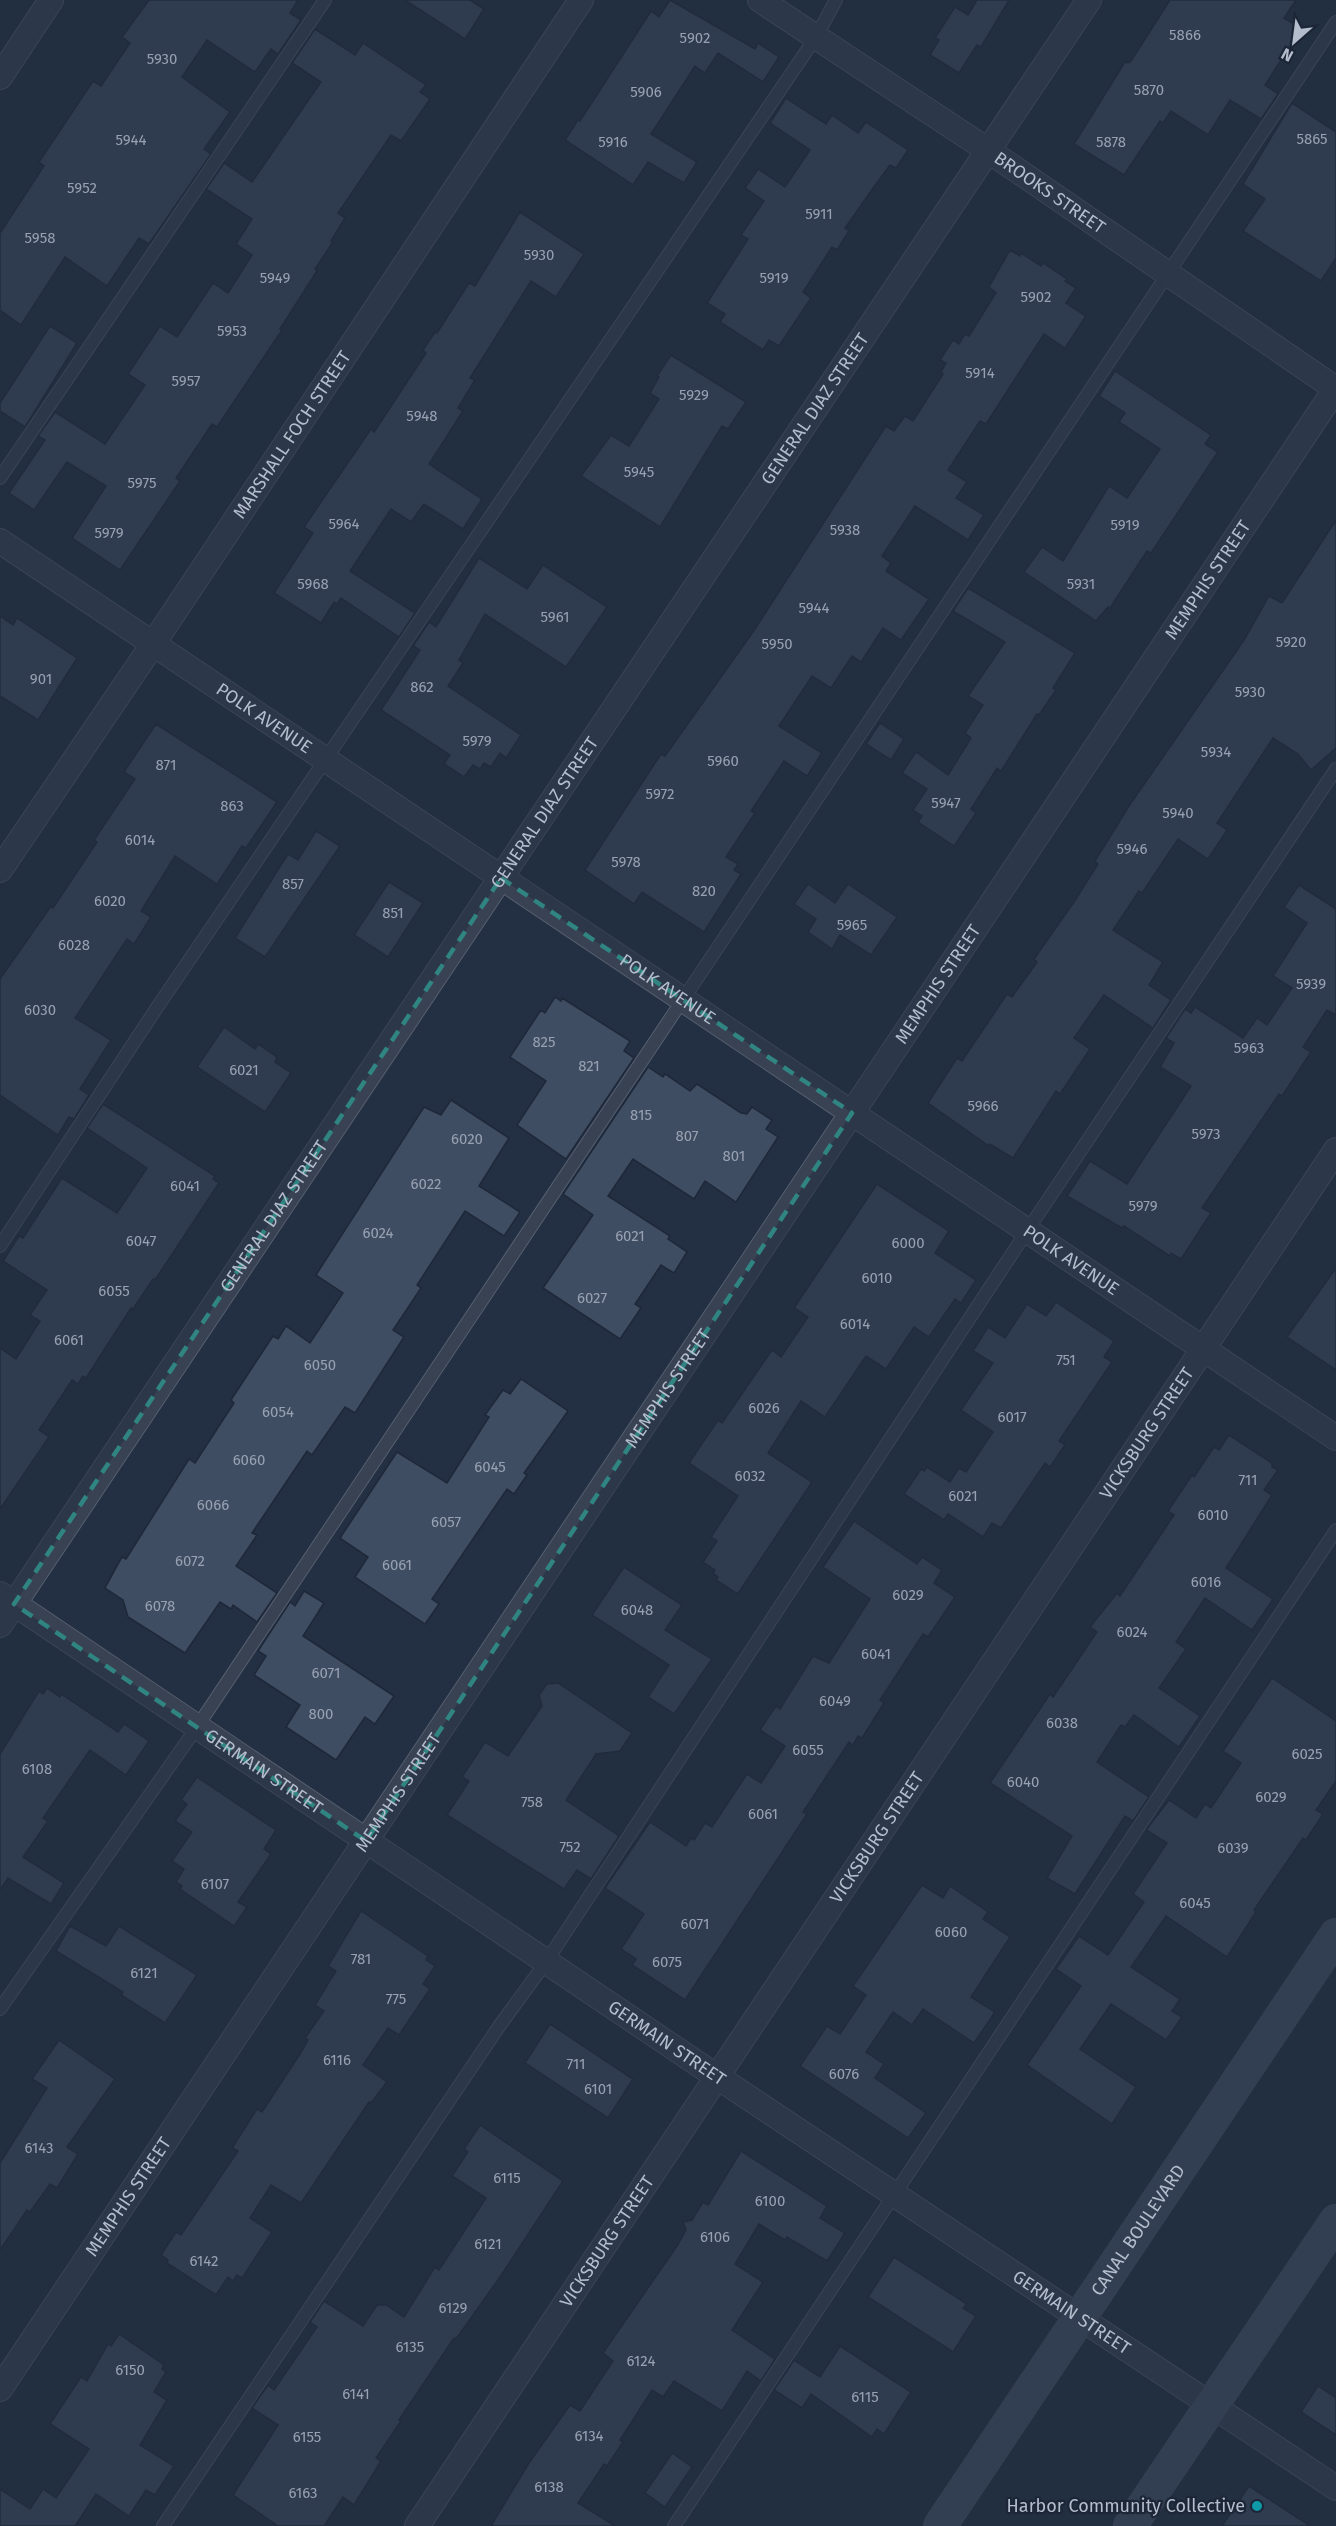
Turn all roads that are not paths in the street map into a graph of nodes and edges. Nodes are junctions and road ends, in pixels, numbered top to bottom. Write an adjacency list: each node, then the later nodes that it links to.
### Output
1 (51, 0): 9 (street)
2 (325, 0): 13 (lane)
3 (581, 0): 15 (street, MARSHALL FOCH STREET)
4 (760, 0): 8 (street, BROOKS STREET)
5 (836, 0): 8 (lane)
6 (1089, 0): 10 (street, GENERAL DIAZ STREET)
7 (1336, 22): 11 (lane)
8 (816, 37): 10 (street, BROOKS STREET); 16 (lane)
9 (0, 77)
10 (989, 151): 11 (street, BROOKS STREET); 19 (street, GENERAL DIAZ STREET)
11 (1168, 274): 12 (street, BROOKS STREET); 20 (lane)
12 (1336, 388): 21 (street, MEMPHIS STREET)
13 (0, 478)
14 (0, 541): 15 (street, POLK AVENUE)
15 (153, 644): 16 (street, POLK AVENUE); 18 (street, MARSHALL FOCH STREET)
16 (326, 760): 19 (street, POLK AVENUE); 24 (lane)
17 (1336, 769): 23 (lane)
18 (0, 870)
19 (501, 878): 20 (street, POLK AVENUE); 28 (street, GENERAL DIAZ STREET)
20 (681, 999): 21 (street, POLK AVENUE); 30 (lane)
21 (852, 1113): 23 (street, POLK AVENUE); 31 (street, MEMPHIS STREET)
22 (1336, 1150): 25 (street, VICKSBURG STREET)
23 (1027, 1231): 25 (street, POLK AVENUE); 33 (lane)
24 (0, 1246)
25 (1202, 1348): 26 (street, POLK AVENUE); 35 (street, VICKSBURG STREET)
26 (1336, 1438)
27 (1336, 1530): 36 (lane)
28 (7, 1599): 29 (street, GENERAL DIAZ STREET); 30 (street, GERMAIN STREET)
29 (0, 1625)
30 (197, 1726): 31 (street, GERMAIN STREET); 34 (lane)
31 (366, 1841): 33 (street, GERMAIN STREET); 39 (street, MEMPHIS STREET)
32 (1336, 1935): 38 (main road, CANAL BOULEVARD)
33 (546, 1962): 35 (street, GERMAIN STREET); 42 (lane)
34 (0, 2009)
35 (716, 2076): 36 (street, GERMAIN STREET); 43 (street, VICKSBURG STREET)
36 (896, 2195): 38 (street, GERMAIN STREET); 44 (lane)
37 (1336, 2221): 40 (main road)
38 (1081, 2319): 40 (street, GERMAIN STREET); 45 (main road, CANAL BOULEVARD)
39 (0, 2390)
40 (1211, 2404): 41 (street, GERMAIN STREET); 46 (main road)
41 (1336, 2488)
42 (163, 2526)
43 (417, 2526)
44 (674, 2526)
45 (940, 2526)
46 (1130, 2526)

